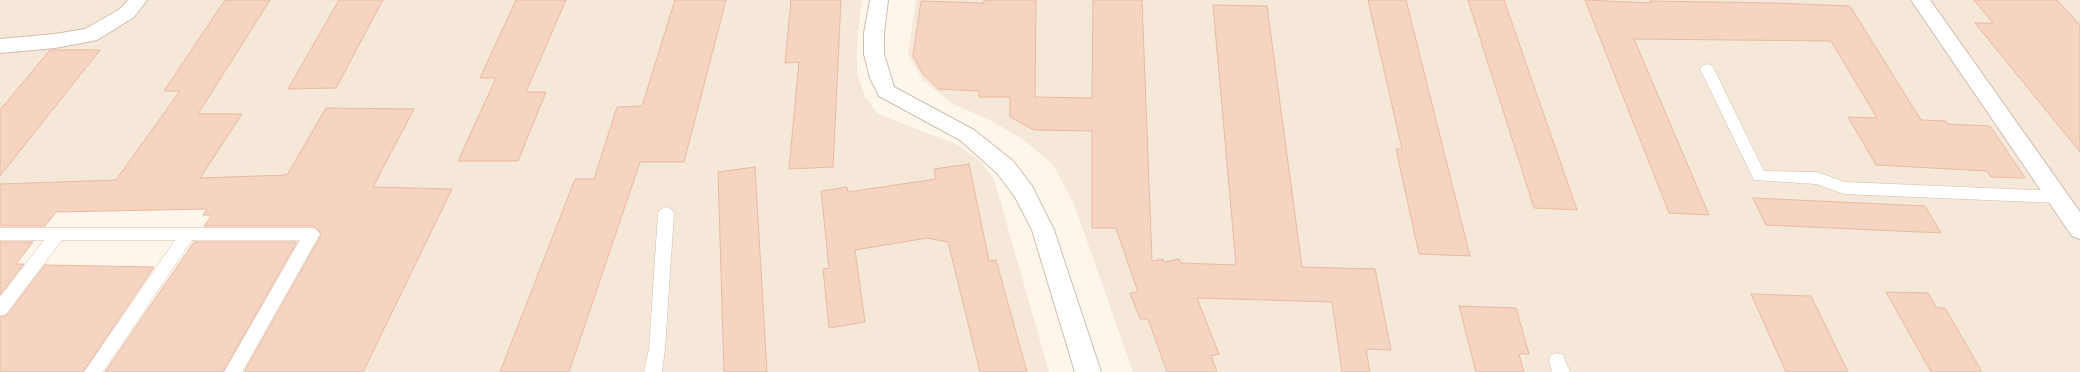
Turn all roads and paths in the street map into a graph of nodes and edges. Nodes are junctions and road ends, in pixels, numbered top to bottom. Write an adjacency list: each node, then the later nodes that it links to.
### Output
1 (138, 0): 4 (street)
2 (879, 0): 16 (street)
3 (1920, 0): 6 (street)
4 (0, 46)
5 (1707, 69): 6 (lane)
6 (2057, 197): 8 (street)
7 (666, 213): 15 (lane)
8 (2080, 230)
9 (0, 234): 10 (lane)
10 (58, 234): 11 (lane); 12 (lane)
11 (188, 234): 13 (lane); 14 (lane)
12 (0, 309)
13 (93, 372)
14 (233, 372)
15 (653, 372)
16 (1088, 372)

